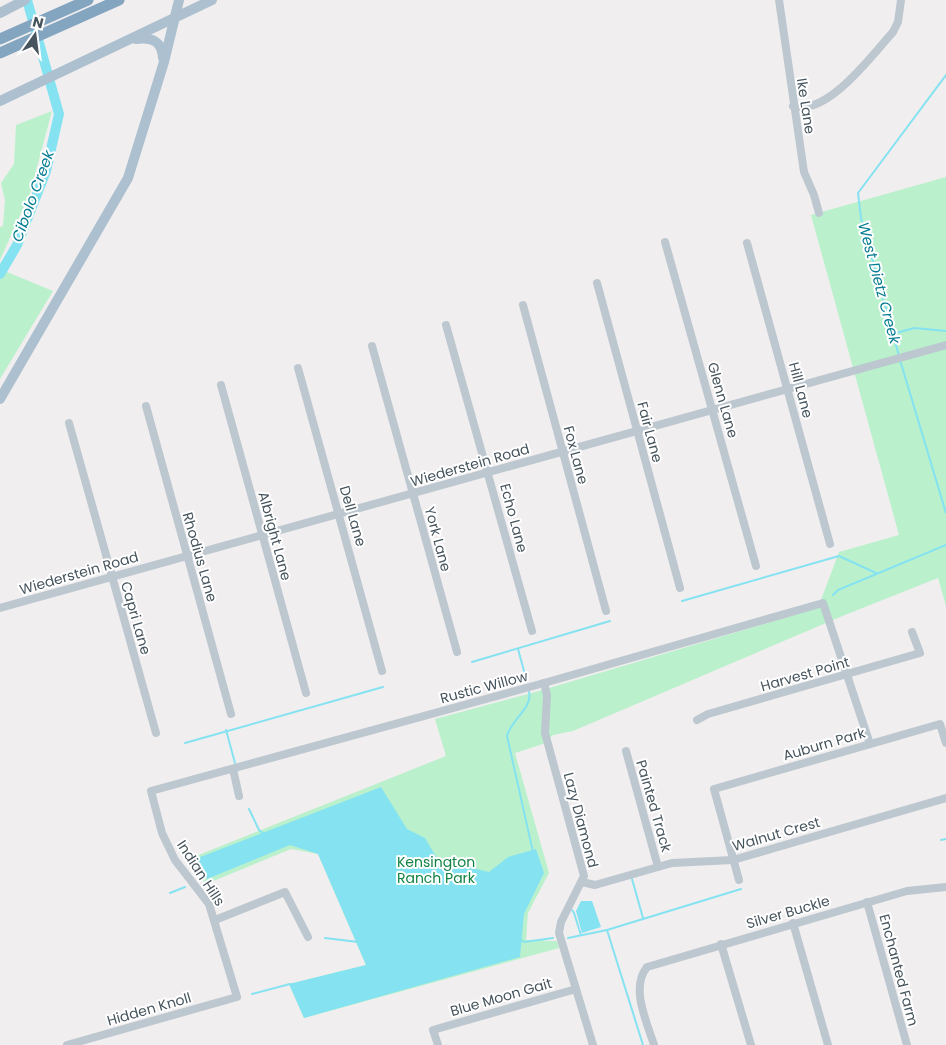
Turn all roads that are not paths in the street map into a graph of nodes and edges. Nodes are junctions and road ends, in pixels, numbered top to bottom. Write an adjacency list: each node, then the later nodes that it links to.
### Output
1 (25, 0): 8 (main road)
2 (88, 0): 10 (highway)
3 (119, 0): 12 (highway)
4 (179, 0): 9 (main road)
5 (212, 0): 9 (main road)
6 (779, 0): 15 (street, Ike Lane)
7 (901, 0): 15 (street)
8 (0, 13)
9 (176, 17): 11 (main road); 13 (main road)
10 (0, 39)
11 (132, 39): 13 (main road); 14 (main road)
12 (0, 53)
13 (164, 62): 27 (main road)
14 (0, 101)
15 (794, 106): 16 (street, Ike Lane)
16 (819, 213)
17 (665, 242): 29 (street, Glenn Lane)
18 (747, 243): 26 (street, Hill Lane)
19 (597, 282): 31 (street, Fair Lane)
20 (522, 305): 32 (street, Fox Lane)
21 (446, 325): 33 (street, Echo Lane)
22 (946, 345): 26 (street, Wiederstein Road)
23 (372, 346): 34 (street, York Lane)
24 (298, 368): 35 (street, Dell Lane)
25 (221, 386): 36 (street, Albright Lane)
26 (787, 389): 29 (street, Wiederstein Road); 37 (street, Hill Lane)
27 (0, 399)
28 (146, 406): 38 (street, Rhodius Lane)
29 (712, 410): 31 (street, Wiederstein Road); 39 (street, Glenn Lane)
30 (69, 423): 40 (street, Capri Lane)
31 (637, 431): 32 (street, Wiederstein Road); 41 (street, Fair Lane)
32 (563, 452): 33 (street, Wiederstein Road); 43 (street, Fox Lane)
33 (488, 472): 34 (street, Wiederstein Road); 44 (street, Echo Lane)
34 (413, 493): 35 (street, Wiederstein Road); 46 (street, York Lane)
35 (339, 514): 36 (street, Wiederstein Road); 47 (street, Dell Lane)
36 (262, 535): 38 (street, Wiederstein Road); 50 (street, Albright Lane)
37 (830, 544)
38 (187, 556): 40 (street, Wiederstein Road); 51 (street, Rhodius Lane)
39 (756, 566)
40 (112, 577): 42 (street, Wiederstein Road); 53 (street, Capri Lane)
41 (680, 588)
42 (0, 608)
43 (606, 611)
44 (532, 631)
45 (912, 632): 48 (street, Harvest Point)
46 (457, 652)
47 (382, 671)
48 (848, 675): 49 (street, Rustic Willow); 52 (street, Harvest Point); 55 (street)
49 (544, 683): 57 (street, Rustic Willow); 64 (street, Lazy Diamond)
50 (306, 693)
51 (231, 714)
52 (697, 720)
53 (156, 733)
54 (946, 743): 55 (street, Auburn Park)
55 (870, 744): 61 (street, Auburn Park)
56 (626, 752): 62 (street, Painted Track)
57 (233, 769): 58 (street, Rustic Willow); 59 (street)
58 (151, 792): 67 (street, Indian Hills)
59 (239, 796)
60 (946, 798): 61 (street, Walnut Crest)
61 (733, 860): 62 (street, Walnut Crest); 63 (street)
62 (658, 867): 64 (street, Walnut Crest)
63 (739, 880)
64 (582, 882): 71 (street, Lazy Diamond)
65 (946, 886): 66 (street, Silver Buckle)
66 (867, 902): 68 (street, Silver Buckle); 79 (street, Enchanted Farm)
67 (216, 920): 69 (street); 72 (street, Indian Hills)
68 (793, 923): 70 (street, Silver Buckle); 78 (street)
69 (308, 937)
70 (722, 944): 76 (street, Silver Buckle); 77 (street)
71 (576, 989): 74 (street, Blue Moon Gait); 75 (street, Lazy Diamond)
72 (238, 997): 73 (street, Hidden Knoll)
73 (67, 1045)
74 (438, 1045)
75 (593, 1045)
76 (654, 1045)
77 (751, 1045)
78 (828, 1045)
79 (907, 1045)

